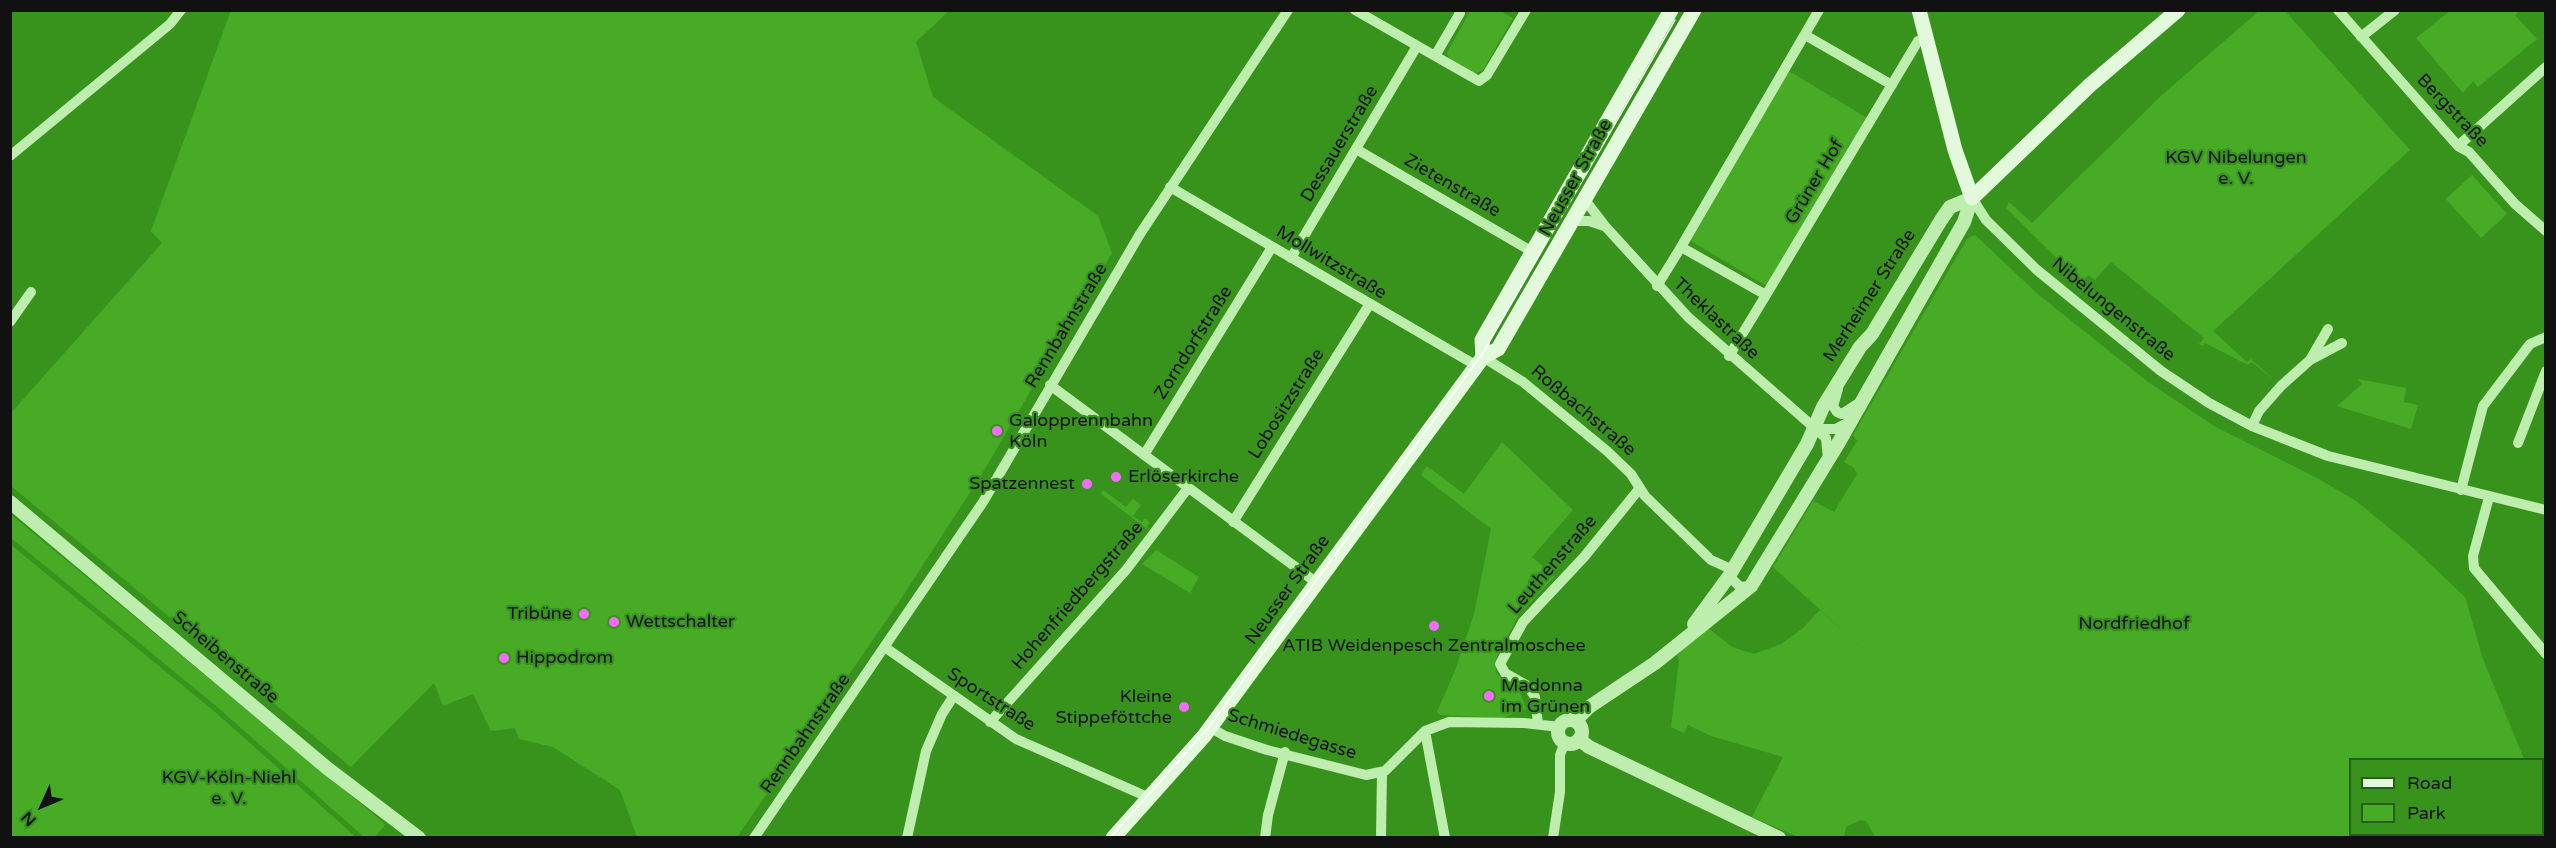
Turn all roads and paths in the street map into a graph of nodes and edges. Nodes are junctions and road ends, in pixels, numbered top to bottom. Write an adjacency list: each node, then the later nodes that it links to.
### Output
1 (181, 10): 22 (street)
2 (1288, 10): 23 (street, Rennbahnstraße)
3 (1355, 10): 16 (street)
4 (1526, 10): 17 (street)
5 (1671, 10): 31 (main road, Neusser Straße)
6 (1694, 10): 25 (main road, Neusser Straße)
7 (1819, 10): 13 (street)
8 (1919, 10): 15 (main road)
9 (2178, 10): 24 (main road, Merheimer Straße)
10 (2338, 10): 14 (street, Bergstraße)
11 (2395, 10): 14 (street)
12 (1460, 14): 17 (street)
13 (1805, 35): 19 (street); 30 (street)
14 (2361, 37): 20 (street, Bergstraße)
15 (1925, 38): 19 (street, Grüner Hof); 24 (main road)
16 (1417, 46): 17 (street); 21 (street, Dessauerstraße)
17 (1435, 56)
18 (2546, 68): 20 (street)
19 (1892, 85): 35 (street, Grüner Hof)
20 (2458, 146): 28 (street, Bergstraße)
21 (1356, 149): 31 (street, Zietenstraße); 32 (street, Dessauerstraße)
22 (10, 156)
23 (1170, 187): 29 (street, Mollwitzstraße); 46 (street, Rennbahnstraße)
24 (1972, 198): 45 (street, Merheimer Straße); 47 (street, Merheimer Straße); 49 (street, Nibelungenstraße)
25 (1586, 200): 26 (main road, Neusser Straße); 27 (street, Theklastraße)
26 (1574, 221): 27 (street); 43 (main road, Neusser Straße)
27 (1605, 226): 33 (street, Theklastraße)
28 (2546, 231)
29 (1272, 247): 32 (street, Mollwitzstraße); 52 (street, Zorndorfstraße)
30 (1682, 247): 33 (street); 35 (street)
31 (1531, 251): 43 (main road, Neusser Straße)
32 (1291, 258): 36 (street, Mollwitzstraße)
33 (1657, 286): 41 (street, Theklastraße)
34 (31, 292): 37 (street)
35 (1766, 295): 41 (street, Grüner Hof)
36 (1369, 305): 43 (street, Mollwitzstraße); 60 (street, Lobositzstraße)
37 (10, 322)
38 (2328, 329): 42 (street)
39 (2546, 337): 56 (street)
40 (2342, 343): 42 (street)
41 (1730, 356): 50 (street, Theklastraße)
42 (2310, 360): 49 (street)
43 (1480, 362): 55 (street, Roßbachstraße); 62 (main road, Neusser Straße)
44 (2546, 371): 51 (street)
45 (1842, 374): 47 (street); 50 (street, Merheimer Straße)
46 (1050, 385): 52 (street); 65 (street, Rennbahnstraße)
47 (1861, 401): 48 (street, Merheimer Straße)
48 (1849, 422): 50 (street); 53 (street, Merheimer Straße)
49 (2252, 426): 56 (street, Nibelungenstraße)
50 (1814, 428): 53 (street); 61 (street, Merheimer Straße)
51 (2518, 443)
52 (1144, 455): 54 (street)
53 (1828, 459): 63 (street, Merheimer Straße)
54 (1188, 488): 60 (street); 69 (street, Hohenfriedbergstraße)
55 (1640, 488): 61 (street, Roßbachstraße); 70 (street, Leuthenstraße)
56 (2461, 490): 57 (street, Nibelungenstraße)
57 (2489, 497): 59 (street, Nibelungenstraße); 66 (street)
58 (10, 502): 78 (street, Scheibenstraße)
59 (2546, 510)
60 (1233, 522): 62 (street)
61 (1731, 573): 63 (street); 64 (street, Merheimer Straße)
62 (1317, 583): 72 (main road, Neusser Straße)
63 (1751, 586): 64 (street, Merheimer Straße)
64 (1682, 640): 68 (street, Merheimer Straße)
65 (886, 648): 67 (street, Sportstraße); 79 (street, Rennbahnstraße)
66 (2546, 654)
67 (953, 697): 69 (street, Sportstraße); 80 (street)
68 (1575, 721): 71 (street); 74 (street)
69 (990, 722): 77 (street, Sportstraße)
70 (1538, 724): 71 (street); 73 (street)
71 (1560, 727): 74 (street)
72 (1210, 728): 75 (street, Schmiedegasse); 77 (main road, Neusser Straße)
73 (1425, 731): 76 (street); 84 (street)
74 (1572, 741): 85 (street); 86 (street)
75 (1285, 752): 76 (street, Schmiedegasse); 82 (street)
76 (1382, 772): 83 (street)
77 (1150, 798): 81 (main road, Neusser Straße)
78 (420, 837)
79 (754, 837)
80 (907, 837)
81 (1113, 837)
82 (1265, 837)
83 (1381, 837)
84 (1445, 837)
85 (1554, 837)
86 (1779, 837)

